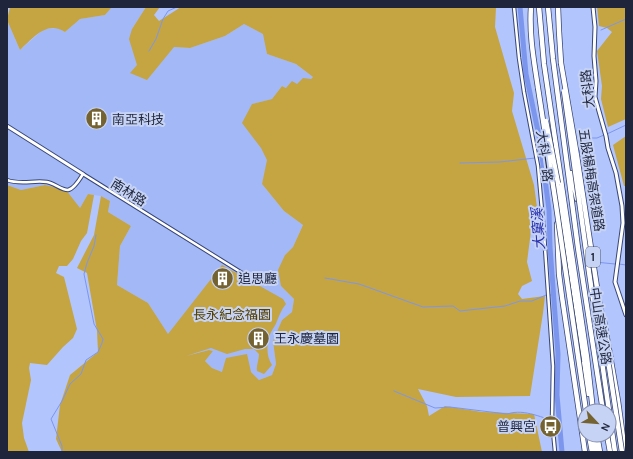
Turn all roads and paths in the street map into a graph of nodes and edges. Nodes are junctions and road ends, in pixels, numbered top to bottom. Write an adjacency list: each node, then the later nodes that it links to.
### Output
1 (514, 7): 22 (street, 大科一路)
2 (531, 7): 8 (highway)
3 (539, 7): 9 (highway, 中山高速公路 / 1)
4 (548, 7): 11 (highway, 中山高速公路 / 1)
5 (558, 7): 7 (highway, 五股楊梅高架道路 / 1)
6 (593, 7): 15 (street, 大科路)
7 (561, 63): 24 (highway, bridge); 25 (highway, 五股楊梅高架道路 / 1, bridge)
8 (538, 88): 16 (highway, bridge); 18 (highway, bridge)
9 (553, 122): 17 (highway, 中山高速公路 / 1); 23 (highway)
10 (7, 126): 12 (street, 南林路)
11 (564, 144): 21 (highway, 中山高速公路 / 1); 26 (highway)
12 (83, 174): 13 (street); 14 (street, 南林路)
13 (7, 180)
14 (242, 274)
15 (626, 315)
16 (583, 356): 17 (highway); 19 (highway)
17 (591, 395): 20 (highway, 中山高速公路 / 1)
18 (585, 403)
19 (589, 403)
20 (592, 403)
21 (602, 403)
22 (554, 452)
23 (585, 452)
24 (615, 452)
25 (622, 452)
26 (625, 452)

